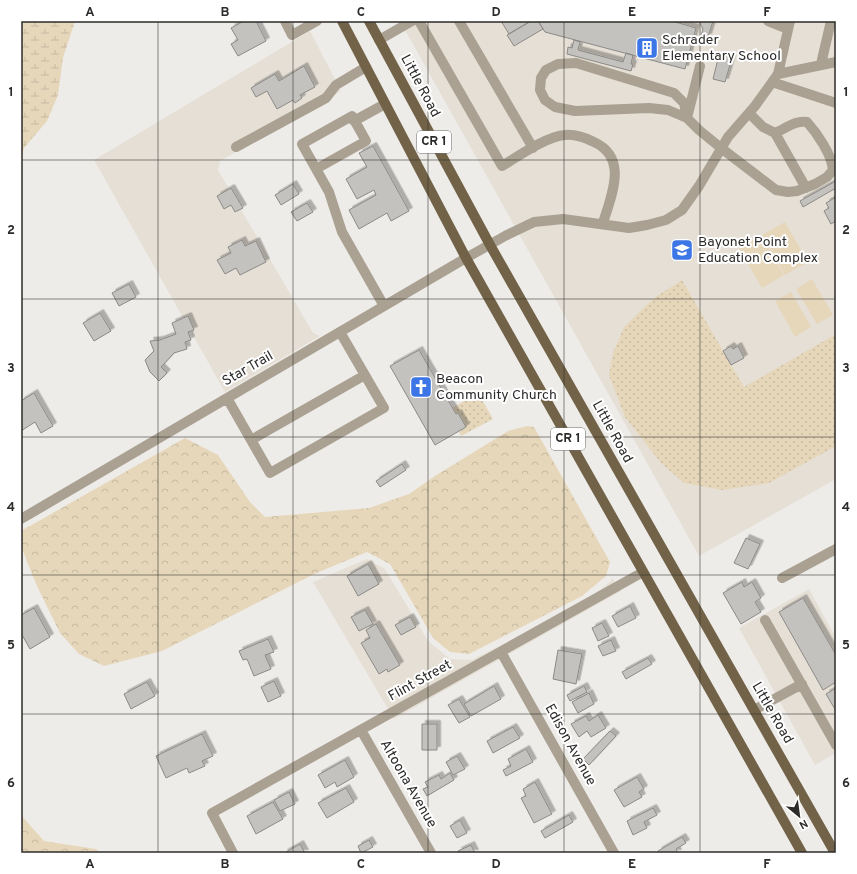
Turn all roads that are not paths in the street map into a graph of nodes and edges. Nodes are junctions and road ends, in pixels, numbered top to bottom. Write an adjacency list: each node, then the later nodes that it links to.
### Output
1 (285, 21): 2 (street)
2 (317, 21)
3 (342, 21): 15 (main road, CR 1)
4 (369, 21): 11 (main road, Little Road / CR 1)
5 (412, 21): 11 (street)
6 (419, 21): 24 (street)
7 (459, 21): 24 (street)
8 (768, 21): 10 (street)
9 (831, 21): 13 (street)
10 (789, 25): 16 (street)
11 (379, 40): 29 (main road, Little Road / CR 1)
12 (836, 62): 13 (street)
13 (821, 64): 16 (street)
14 (700, 66): 20 (street)
15 (366, 67): 18 (main road, CR 1); 23 (street)
16 (775, 78): 17 (street); 19 (street, Star Trail)
17 (836, 103)
18 (385, 104): 21 (street); 30 (main road, CR 1)
19 (749, 113): 22 (street); 25 (street, Star Trail)
20 (687, 118): 20 (street); 25 (street)
21 (354, 121): 26 (street); 26 (street)
22 (774, 134): 27 (street); 27 (street)
23 (236, 147)
24 (533, 148): 28 (street)
25 (721, 148): 27 (street); 28 (street, Star Trail)
26 (316, 169): 31 (street)
27 (806, 188)
28 (602, 223): 29 (street, Star Trail)
29 (490, 245): 30 (street, Star Trail); 43 (main road, Little Road / CR 1)
30 (466, 258): 31 (street, Star Trail); 38 (main road, CR 1)
31 (384, 306): 32 (street, Star Trail)
32 (340, 332): 33 (street); 34 (street, Star Trail)
33 (365, 375): 35 (street); 35 (street)
34 (227, 398): 35 (street); 36 (street, Star Trail)
35 (251, 440)
36 (21, 519)
37 (836, 549): 39 (street)
38 (643, 572): 41 (street, Flint Street); 49 (main road, CR 1)
39 (782, 578)
40 (765, 620): 42 (street)
41 (501, 652): 44 (street, Flint Street); 48 (street, Edison Avenue)
42 (802, 684): 43 (street); 45 (street)
43 (754, 710): 50 (main road, Little Road / CR 1)
44 (361, 730): 46 (street, Flint Street); 47 (street, Altoona Avenue)
45 (836, 745)
46 (233, 853)
47 (431, 853)
48 (614, 853)
49 (802, 853)
50 (835, 853)

